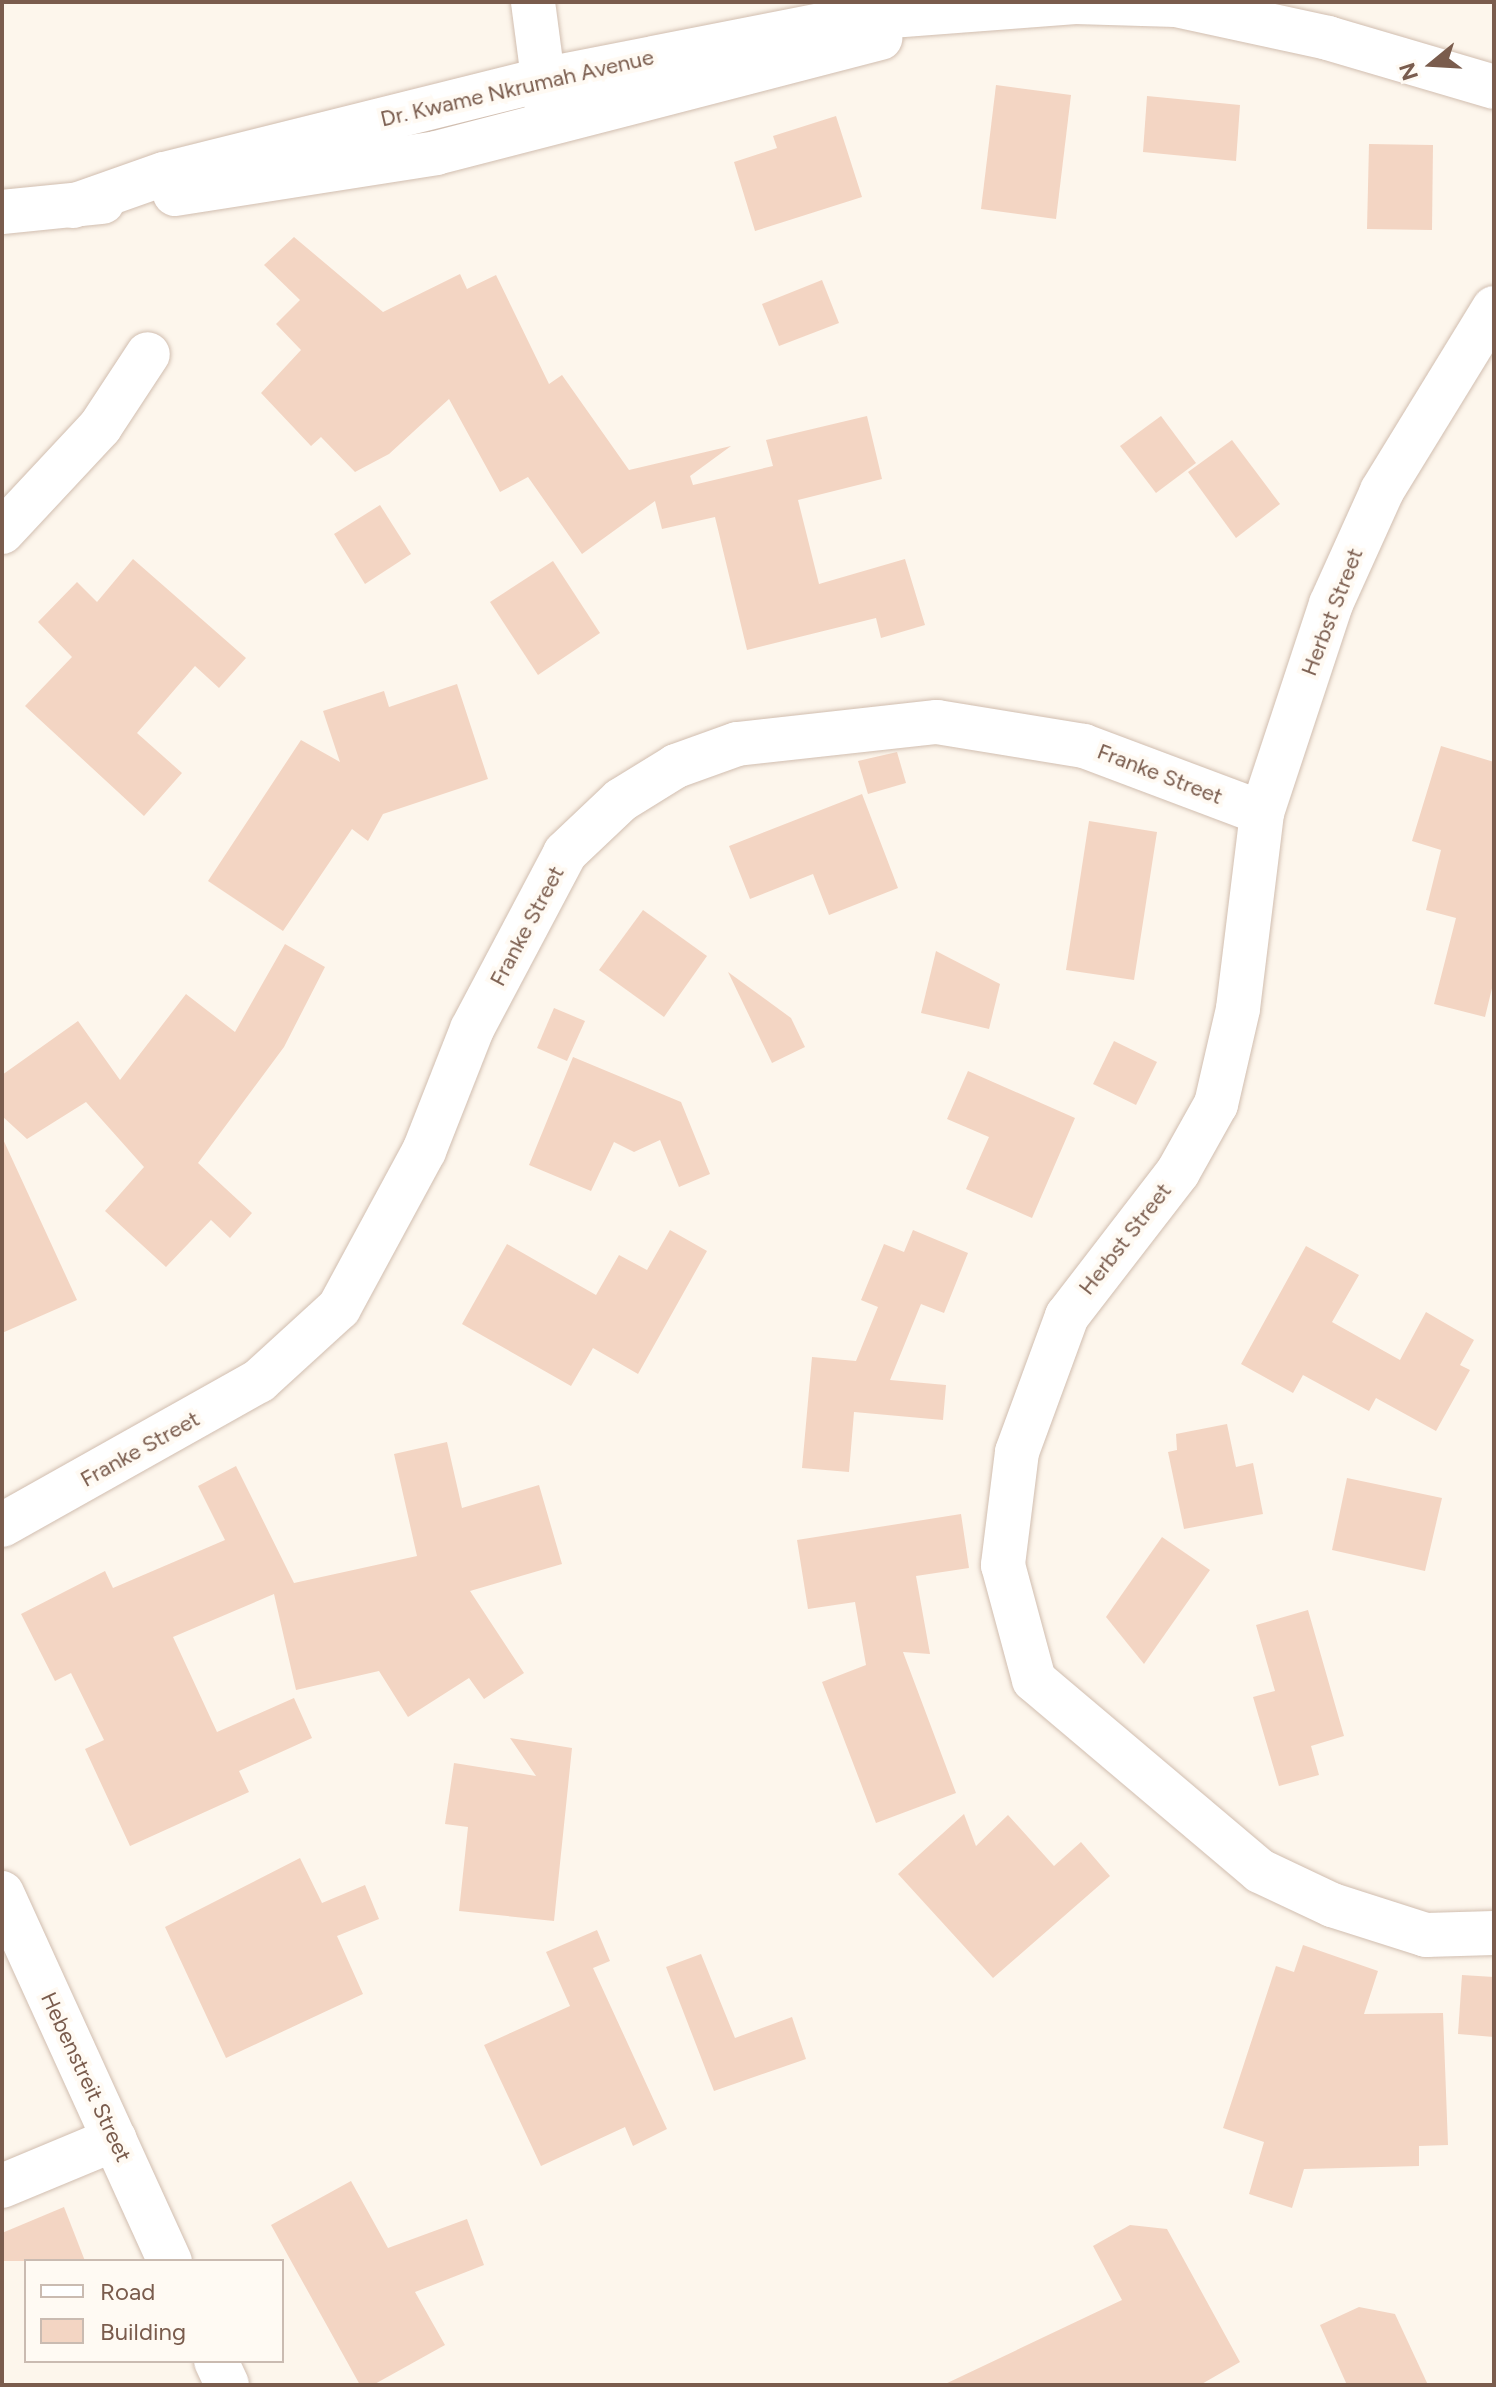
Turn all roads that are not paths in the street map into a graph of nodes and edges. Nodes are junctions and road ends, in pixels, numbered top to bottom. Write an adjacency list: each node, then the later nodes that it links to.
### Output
1 (533, 2): 3 (street)
2 (969, 10): 3 (street, Dr. Kwame Nkrumah Avenue); 4 (street, Dr. Kwame Nkrumah Avenue); 5 (street, Dr. Kwame Nkrumah Avenue)
3 (541, 80): 5 (street); 6 (street, Dr. Kwame Nkrumah Avenue)
4 (1494, 87)
5 (550, 127): 6 (street, Dr. Kwame Nkrumah Avenue)
6 (73, 206): 7 (street, Dr. Kwame Nkrumah Avenue)
7 (2, 212)
8 (1494, 308): 11 (street, Herbst Street)
9 (148, 354): 10 (street)
10 (2, 532)
11 (1262, 813): 12 (street, Franke Street); 14 (street, Herbst Street)
12 (2, 1525)
13 (2, 1893): 15 (street, Hebenstreit Street)
14 (1494, 1933)
15 (115, 2139): 16 (street); 17 (street, Hebenstreit Street)
16 (2, 2186)
17 (169, 2259)
18 (217, 2363): 19 (street)
19 (227, 2385)

